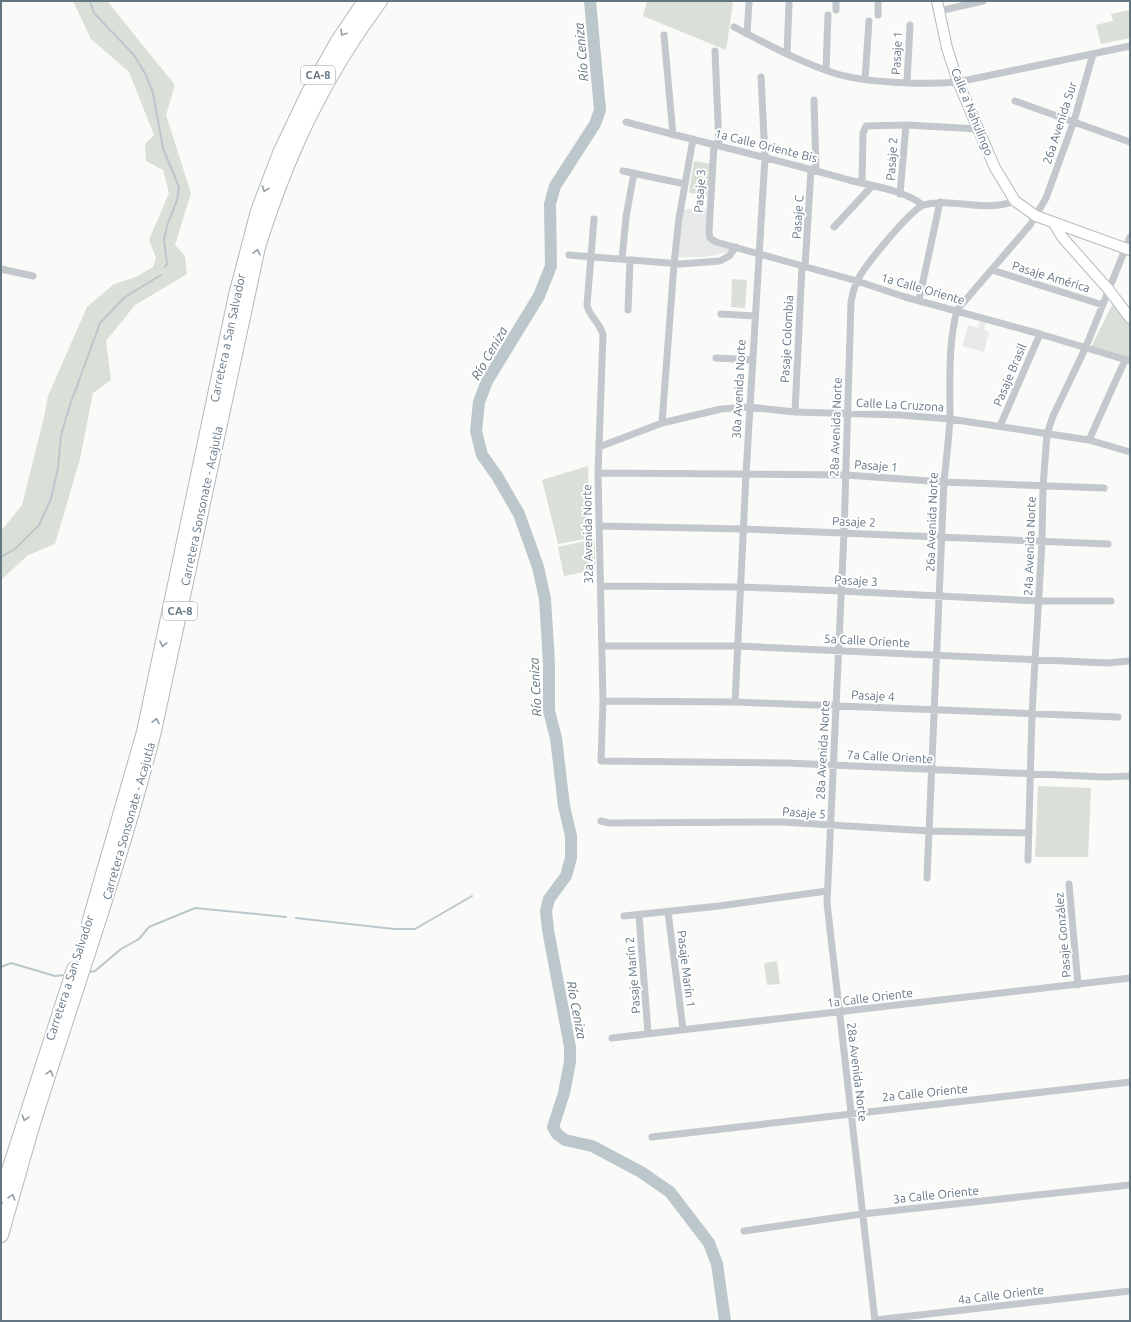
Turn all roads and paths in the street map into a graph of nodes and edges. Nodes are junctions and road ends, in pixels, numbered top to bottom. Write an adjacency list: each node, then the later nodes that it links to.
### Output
1 (365, 1): 146 (highway, Carretera a San Salvador / CA-8, one-way to 146)
2 (380, 1): 149 (highway, Carretera Sonsonate - Acajutla / CA-8, one-way to 2)
3 (836, 1): 9 (street)
4 (878, 1): 11 (street)
5 (983, 1): 8 (street)
6 (749, 3): 15 (street)
7 (789, 4): 19 (street)
8 (938, 6): 25 (street, Calle a Nahulingo)
9 (836, 10)
10 (828, 15): 21 (street)
11 (878, 15)
12 (869, 22): 23 (street)
13 (910, 25): 24 (street, Pasaje 1)
14 (734, 27): 15 (street)
15 (747, 34): 19 (street)
16 (664, 35): 32 (street)
17 (1130, 46): 20 (street)
18 (715, 51): 35 (street, Pasaje 3)
19 (787, 54): 21 (street)
20 (1093, 54): 25 (street); 28 (street, 26a Avenida Sur)
21 (826, 70): 23 (street)
22 (761, 77): 36 (street, 30a Avenida Norte)
23 (865, 79): 24 (street)
24 (907, 82): 25 (street)
25 (958, 82): 31 (street, Calle a Nahulingo)
26 (814, 100): 37 (street, Pasaje C)
27 (1015, 100): 28 (street)
28 (1074, 121): 34 (street); 44 (street, 26a Avenida Sur)
29 (626, 122): 32 (street, 1a Calle Oriente Bis)
30 (906, 126): 31 (street); 40 (street); 43 (street, Pasaje 2)
31 (979, 129): 45 (street, Calle a Nahulingo)
32 (673, 135): 33 (street, 1a Calle Oriente Bis)
33 (692, 139): 35 (street, 1a Calle Oriente Bis); 41 (street)
34 (1130, 142)
35 (717, 145): 36 (street, 1a Calle Oriente Bis); 52 (street, Pasaje 3)
36 (765, 157): 37 (street, 1a Calle Oriente Bis); 56 (street, 30a Avenida Norte)
37 (814, 170): 40 (street, 1a Calle Oriente Bis); 62 (street, Pasaje C)
38 (623, 171): 39 (street)
39 (634, 173): 41 (street); 59 (street)
40 (862, 183): 42 (street, 1a Calle Oriente Bis)
41 (685, 184): 61 (street)
42 (872, 186): 43 (street, 1a Calle Oriente Bis); 51 (street)
43 (900, 194): 47 (street, 1a Calle Oriente Bis)
44 (1046, 198): 48 (street, 26a Avenida Norte)
45 (1015, 201): 46 (street); 48 (street, Calle a Nahulingo)
46 (940, 202): 47 (street); 68 (street)
47 (923, 205): 66 (street, 28a Avenida Norte)
48 (1032, 213): 50 (street, Calle a Nahulingo); 64 (street, 26a Avenida Norte)
49 (594, 219): 58 (street)
50 (1054, 223): 55 (street, Calle a Nahulingo); 67 (street)
51 (834, 227)
52 (710, 238): 54 (street, 1a Calle Oriente)
53 (1130, 238): 55 (street, 24a Avenida Norte)
54 (736, 247): 56 (street, 1a Calle Oriente); 61 (street)
55 (1128, 249): 67 (street, 24a Avenida Norte)
56 (758, 253): 62 (street, 1a Calle Oriente); 73 (street, 30a Avenida Norte)
57 (568, 255): 58 (street)
58 (591, 257): 59 (street); 88 (street, 32a Avenida Norte)
59 (622, 259): 60 (street)
60 (630, 260): 61 (street); 70 (street)
61 (674, 264): 84 (street)
62 (803, 266): 66 (street, 1a Calle Oriente); 81 (street, Pasaje Colombia)
63 (1, 269): 65 (street)
64 (992, 270): 69 (street, Pasaje América); 71 (street, 26a Avenida Norte)
65 (32, 276)
66 (857, 281): 68 (street, 1a Calle Oriente); 82 (street, 28a Avenida Norte)
67 (1109, 290): 69 (street, 24a Avenida Norte); 74 (street)
68 (919, 300): 71 (street, 1a Calle Oriente)
69 (1103, 305): 76 (street, 24a Avenida Norte)
70 (628, 310)
71 (958, 310): 75 (street, 1a Calle Oriente); 83 (street, 26a Avenida Norte)
72 (721, 314): 73 (street)
73 (755, 316): 78 (street, 30a Avenida Norte)
74 (1130, 318)
75 (1040, 334): 76 (street, 1a Calle Oriente); 85 (street, Pasaje Brasil)
76 (1085, 348): 79 (street, 1a Calle Oriente); 86 (street, 24a Avenida Norte)
77 (716, 358): 78 (street)
78 (752, 360): 80 (street, 30a Avenida Norte)
79 (1128, 360): 87 (street)
80 (749, 407): 81 (street, Calle La Cruzona); 84 (street, Calle La Cruzona); 91 (street, 30a Avenida Norte)
81 (795, 412): 82 (street, Calle La Cruzona)
82 (847, 413): 83 (street, Calle La Cruzona); 92 (street, 28a Avenida Norte)
83 (950, 419): 85 (street, Calle La Cruzona); 93 (street, 26a Avenida Norte)
84 (662, 423): 88 (street, Calle La Cruzona)
85 (1000, 426): 86 (street, Calle La Cruzona)
86 (1047, 434): 87 (street, Calle La Cruzona); 94 (street, 24a Avenida Norte)
87 (1089, 440): 89 (street, Calle La Cruzona)
88 (599, 447): 90 (street, 32a Avenida Norte)
89 (1130, 452)
90 (598, 473): 91 (street, Pasaje 1); 96 (street, 32a Avenida Norte)
91 (746, 474): 92 (street, Pasaje 1); 97 (street, 30a Avenida Norte)
92 (846, 475): 93 (street, Pasaje 1); 98 (street, 28a Avenida Norte)
93 (944, 482): 94 (street, Pasaje 1); 99 (street, 26a Avenida Norte)
94 (1043, 487): 95 (street, Pasaje 1); 100 (street, 24a Avenida Norte)
95 (1104, 488)
96 (599, 526): 97 (street, Pasaje 2); 102 (street, 32a Avenida Norte)
97 (743, 529): 98 (street, Pasaje 2); 103 (street, 30a Avenida Norte)
98 (844, 532): 99 (street, Pasaje 2); 104 (street, 28a Avenida Norte)
99 (942, 537): 100 (street, Pasaje 2); 105 (street, 26a Avenida Norte)
100 (1042, 542): 101 (street, Pasaje 2); 106 (street, 24a Avenida Norte)
101 (1108, 544)
102 (600, 586): 103 (street, Pasaje 3); 108 (street, 32a Avenida Norte)
103 (741, 587): 104 (street, Pasaje 3); 109 (street, 30a Avenida Norte)
104 (841, 591): 105 (street, Pasaje 3); 110 (street, 28a Avenida Norte)
105 (940, 597): 106 (street, Pasaje 3); 111 (street, 26a Avenida Norte)
106 (1038, 601): 107 (street, Pasaje 3); 112 (street, 24a Avenida Norte)
107 (1111, 601)
108 (602, 646): 109 (street, 5a Calle Oriente); 114 (street, 32a Avenida Norte)
109 (737, 646): 110 (street, 5a Calle Oriente); 115 (street, 30a Avenida Norte)
110 (839, 650): 111 (street, 5a Calle Oriente); 116 (street, 28a Avenida Norte)
111 (936, 656): 112 (street, 5a Calle Oriente); 117 (street, 26a Avenida Norte)
112 (1035, 660): 113 (street, 5a Calle Oriente); 118 (street, 24a Avenida Norte)
113 (1130, 661)
114 (603, 701): 115 (street, Pasaje 4); 120 (street, 32a Avenida Norte)
115 (735, 702): 116 (street, Pasaje 4)
116 (836, 705): 117 (street, Pasaje 4); 121 (street, 28a Avenida Norte)
117 (934, 711): 118 (street, Pasaje 4); 122 (street, 26a Avenida Norte)
118 (1032, 713): 119 (street, Pasaje 4); 123 (street, 24a Avenida Norte)
119 (1118, 716)
120 (601, 761): 121 (street, 7a Calle Oriente)
121 (833, 766): 122 (street, 7a Calle Oriente); 126 (street, 28a Avenida Norte)
122 (932, 770): 123 (street, 7a Calle Oriente); 127 (street, 26a Avenida Norte)
123 (1031, 773): 124 (street, 7a Calle Oriente); 128 (street, 24a Avenida Norte)
124 (1130, 776)
125 (601, 821): 126 (street, Pasaje 5)
126 (830, 826): 127 (street, Pasaje 5); 132 (street, 28a Avenida Norte)
127 (929, 831): 128 (street, Pasaje 5); 130 (street, 26a Avenida Norte)
128 (1029, 833): 129 (street, 24a Avenida Norte)
129 (1028, 860)
130 (927, 878)
131 (1069, 884): 137 (street, Pasaje González)
132 (827, 891): 133 (street); 138 (street, 28a Avenida Norte)
133 (668, 912): 134 (street); 139 (street, Pasaje Marín 1)
134 (639, 915): 135 (street); 140 (street, Pasaje Marín 2)
135 (624, 916)
136 (1130, 978): 137 (street, 1a Calle Oriente)
137 (1078, 984): 138 (street, 1a Calle Oriente)
138 (839, 1012): 139 (street, 1a Calle Oriente); 143 (street, 28a Avenida Norte)
139 (683, 1029): 140 (street, 1a Calle Oriente)
140 (648, 1033): 141 (street, 1a Calle Oriente)
141 (612, 1038)
142 (1130, 1082): 143 (street, 2a Calle Oriente)
143 (852, 1113): 144 (street, 2a Calle Oriente); 147 (street, 28a Avenida Norte)
144 (652, 1138)
145 (1130, 1185): 147 (street, 3a Calle Oriente)
146 (1, 1195)
147 (862, 1214): 148 (street, 3a Calle Oriente); 151 (street, 28a Avenida Norte)
148 (744, 1231)
149 (1, 1235)
150 (1130, 1291): 151 (street, 4a Calle Oriente)
151 (875, 1320)

